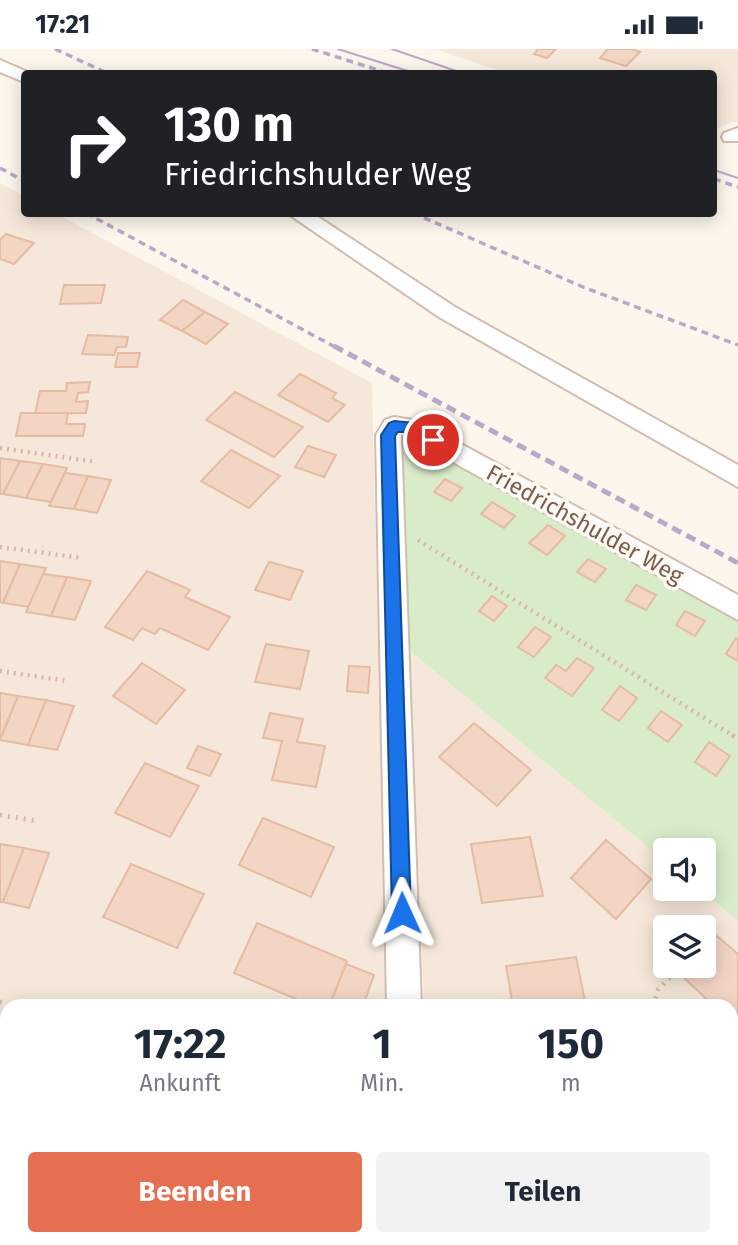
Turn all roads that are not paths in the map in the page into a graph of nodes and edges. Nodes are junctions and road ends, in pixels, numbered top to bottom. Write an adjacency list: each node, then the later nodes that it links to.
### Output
1 (0, 65): 2 (street)
2 (21, 76)
3 (303, 217): 4 (street)
4 (738, 477)
5 (738, 608): 6 (street, Friedrichshulder Weg)
6 (404, 999)

